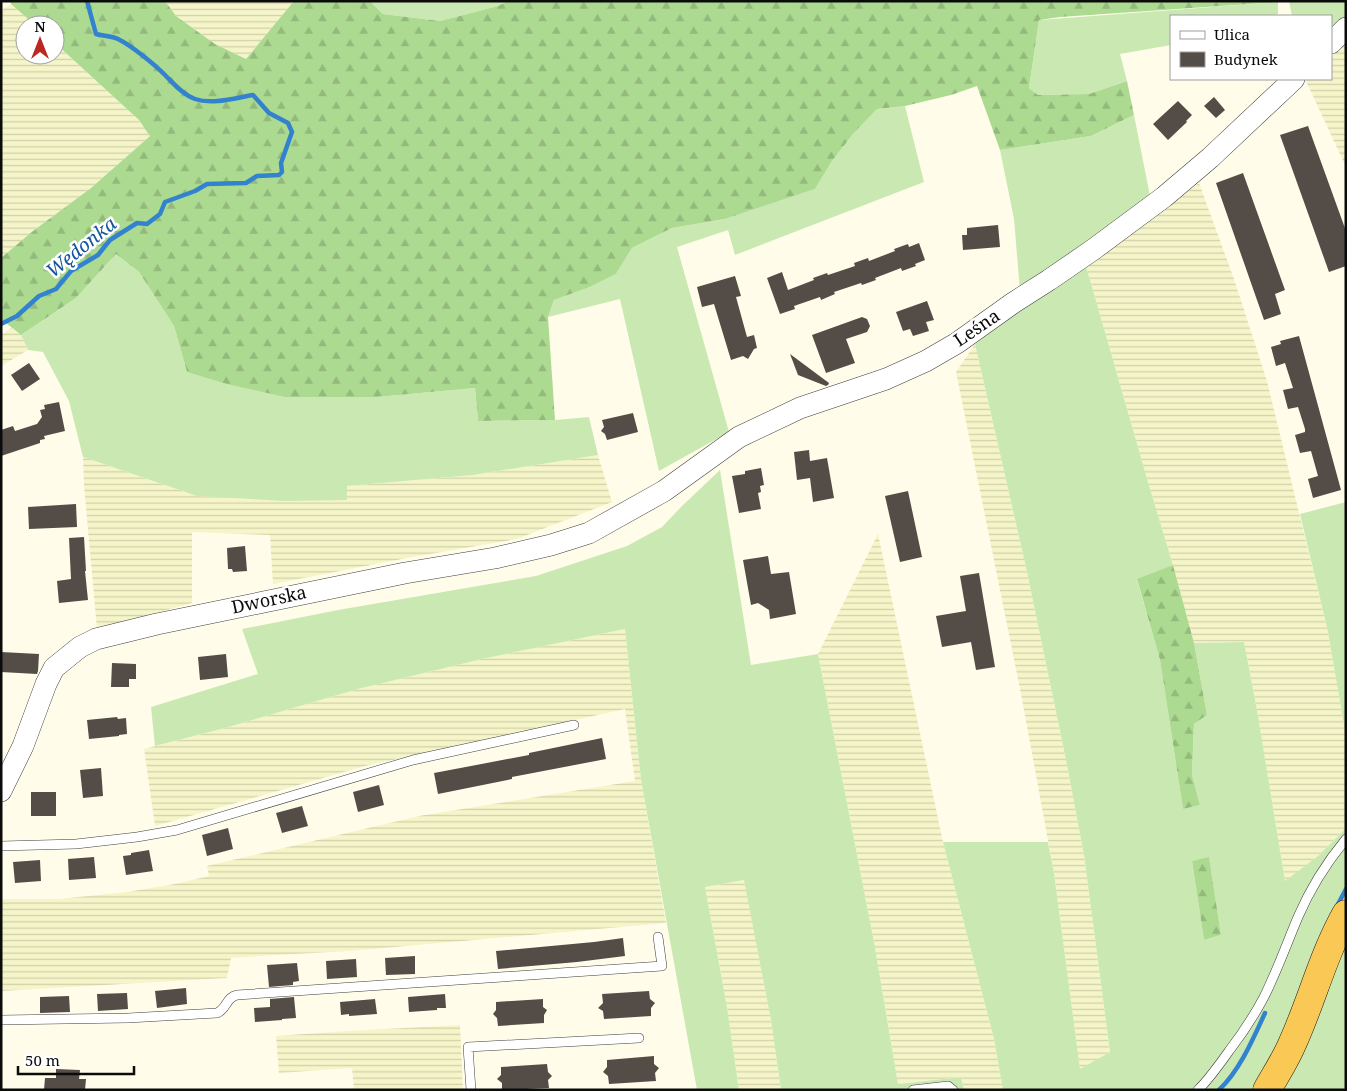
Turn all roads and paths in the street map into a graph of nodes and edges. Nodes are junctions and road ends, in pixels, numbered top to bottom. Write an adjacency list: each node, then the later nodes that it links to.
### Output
1 (1346, 28): 2 (street)
2 (1332, 42)
3 (1293, 80): 4 (street, Leśna)
4 (621, 516): 6 (street, Dworska)
5 (574, 725): 8 (lane)
6 (1, 791)
7 (1346, 839): 16 (lane)
8 (1, 846)
9 (1346, 914): 17 (highway)
10 (658, 937): 11 (lane)
11 (1, 1020)
12 (639, 1038): 13 (lane)
13 (471, 1090)
14 (913, 1090): 15 (lane)
15 (953, 1090)
16 (1198, 1090)
17 (1267, 1090)

